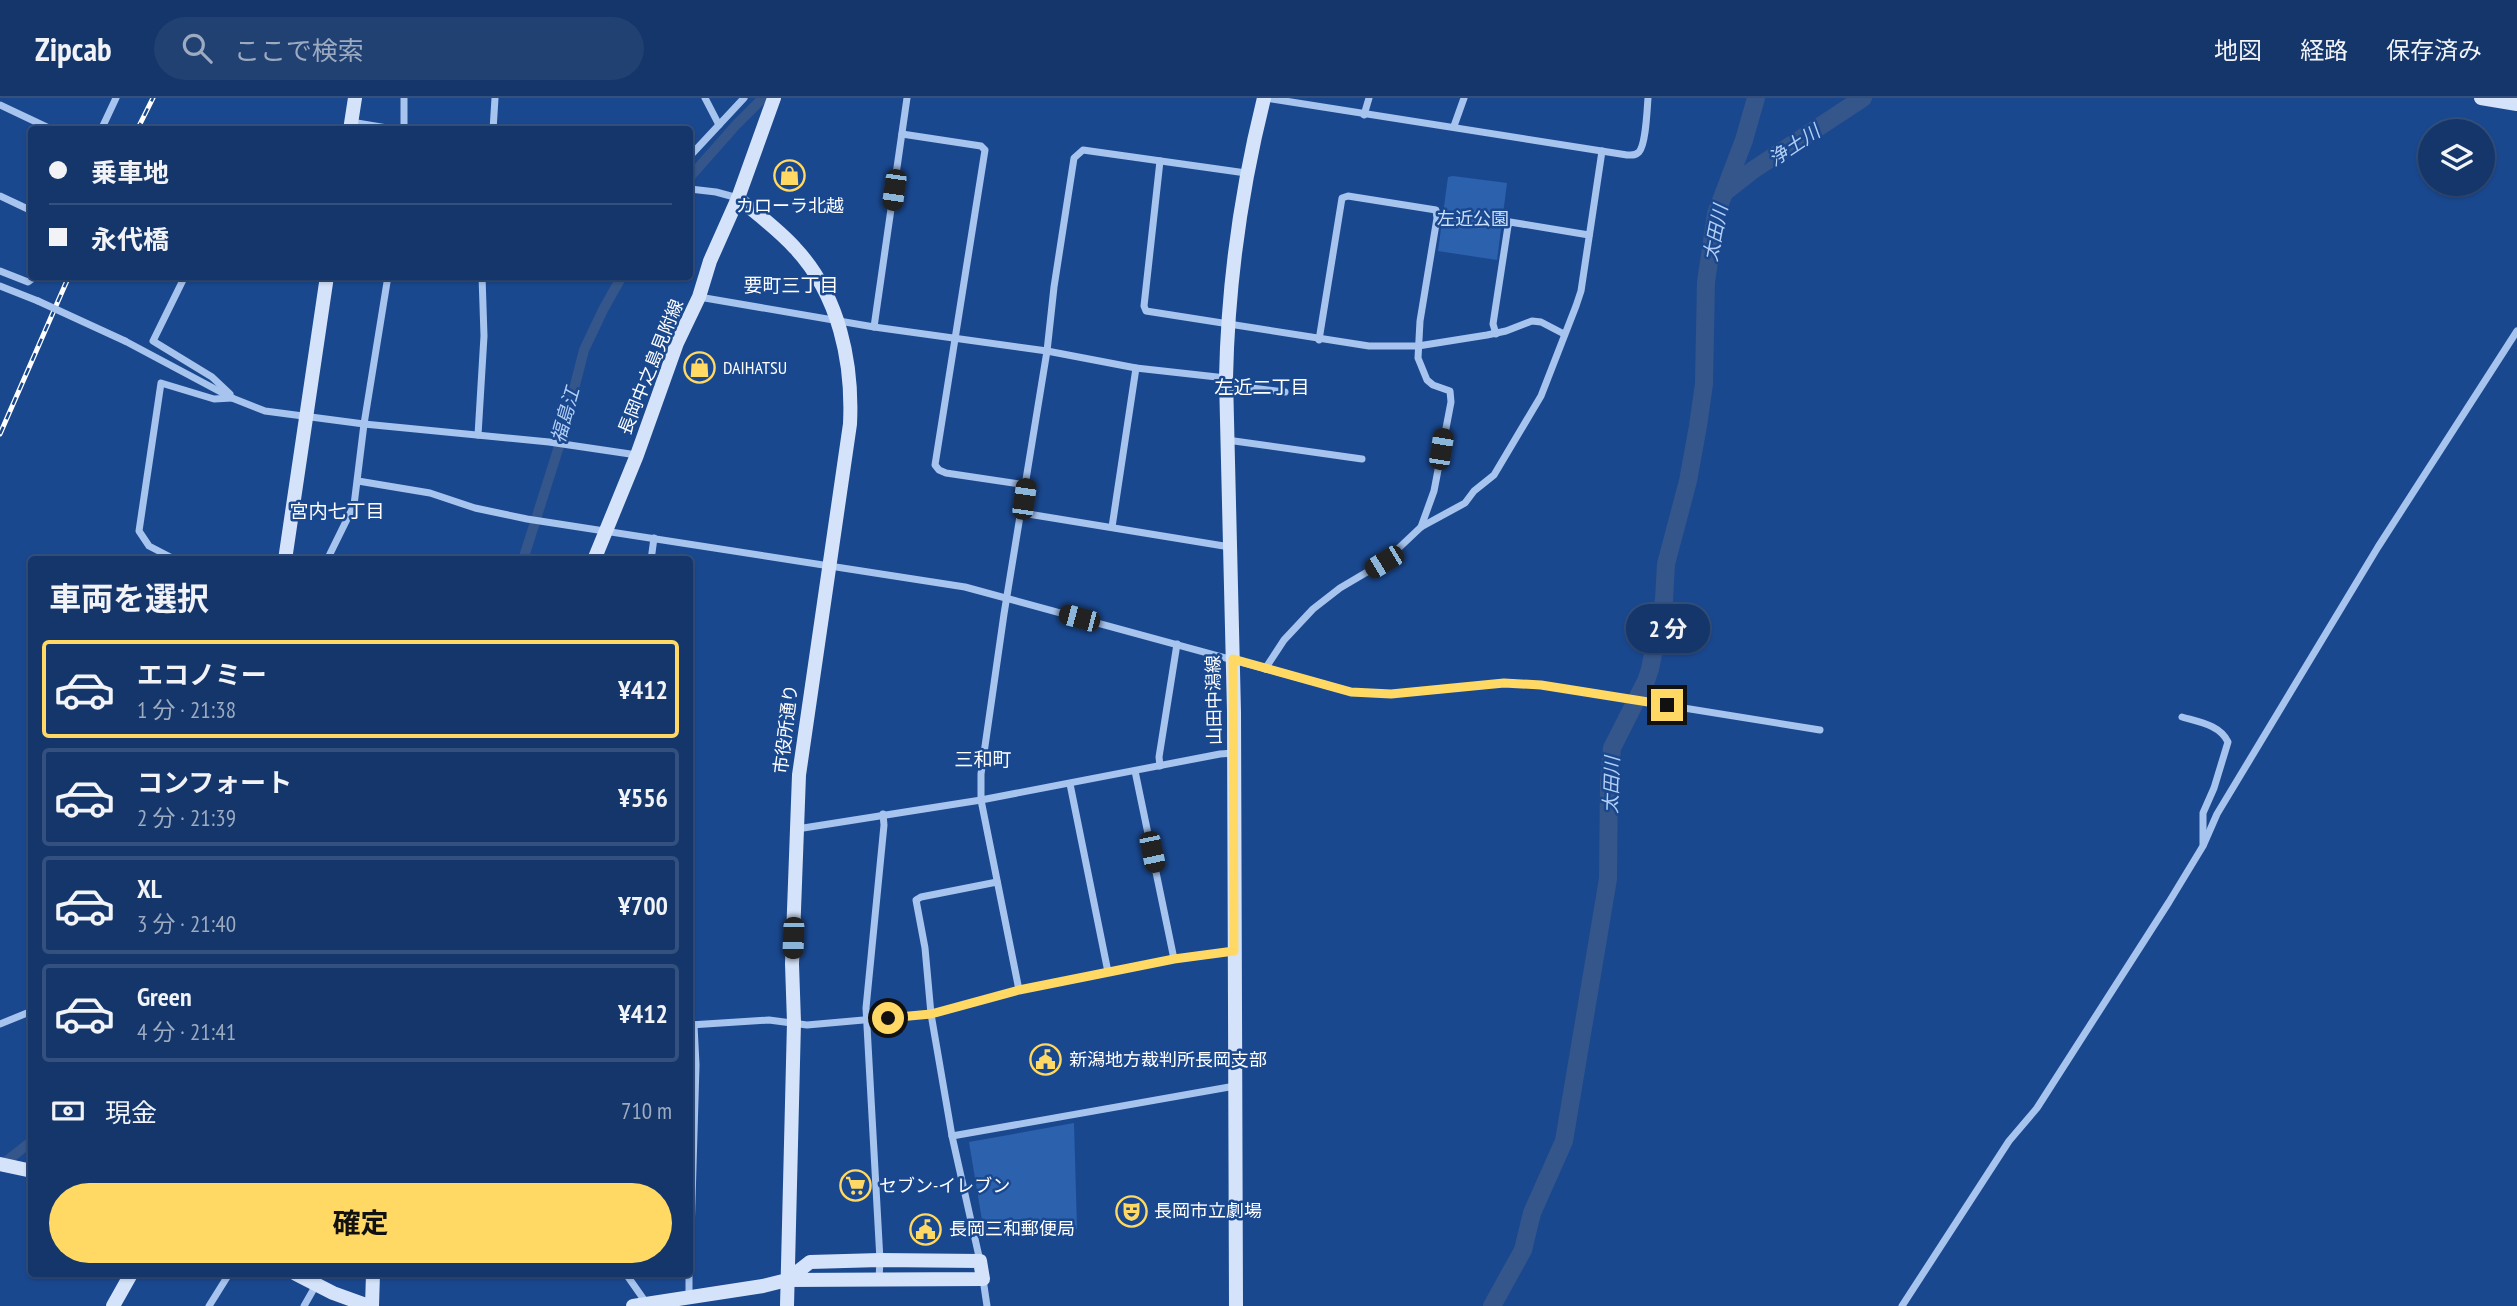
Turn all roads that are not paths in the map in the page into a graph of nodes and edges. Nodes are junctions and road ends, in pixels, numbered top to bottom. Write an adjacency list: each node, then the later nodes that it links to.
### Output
1 (116, 98): 19 (street)
2 (355, 98): 20 (street)
3 (404, 98): 21 (street)
4 (495, 98): 22 (street)
5 (705, 98): 17 (street)
6 (744, 98): 17 (street)
7 (907, 98): 24 (street)
8 (1265, 98): 16 (street); 28 (street, 山田中潟線)
9 (1369, 98): 16 (street)
10 (1464, 98): 23 (street)
11 (1648, 98): 25 (street)
12 (2481, 98): 15 (street)
13 (0, 104): 18 (street)
14 (771, 104): 31 (street, 長岡中之島見附線)
15 (2517, 104)
16 (1364, 114): 23 (street)
17 (719, 125): 26 (street)
18 (45, 126)
19 (102, 126)
20 (351, 126)
21 (404, 126)
22 (493, 126)
23 (1454, 126): 25 (street)
24 (902, 135): 44 (street); 48 (street)
25 (1602, 151): 33 (street)
26 (693, 153)
27 (1160, 160): 28 (street); 43 (street); 51 (street)
28 (1246, 173): 43 (street, 山田中潟線)
29 (693, 190): 31 (street)
30 (0, 196): 32 (street)
31 (738, 198): 41 (street, 長岡中之島見附線); 42 (street, 市役所通り)
32 (28, 209)
33 (1590, 235): 46 (street); 47 (street)
34 (0, 271): 35 (street)
35 (31, 280)
36 (183, 280): 55 (street)
37 (326, 280): 56 (street)
38 (388, 280): 57 (street)
39 (482, 280): 58 (street)
40 (0, 286): 55 (street, bridge)
41 (699, 297): 42 (street); 60 (street, 長岡中之島見附線)
42 (837, 320): 44 (street); 75 (street, 市役所通り)
43 (1227, 325): 49 (street); 53 (street, 山田中潟線)
44 (874, 327): 48 (street)
45 (2517, 331): 89 (street)
46 (1496, 334): 47 (street); 50 (street)
47 (1564, 334): 66 (street)
48 (956, 339): 51 (street); 63 (street)
49 (1319, 340): 50 (street); 50 (street)
50 (1418, 346): 66 (street)
51 (1047, 351): 52 (street); 63 (street)
52 (1136, 368): 53 (street); 65 (street)
53 (1226, 382): 54 (street); 59 (street, 山田中潟線)
54 (1285, 392)
55 (232, 398): 56 (street); 70 (street)
56 (308, 417): 57 (street); 71 (street)
57 (364, 424): 58 (street); 62 (street)
58 (478, 435): 60 (street)
59 (1227, 440): 61 (street); 69 (street, 山田中潟線)
60 (637, 455): 67 (street, 長岡中之島見附線)
61 (1362, 460)
62 (358, 481): 67 (street); 72 (street)
63 (1026, 485): 64 (street)
64 (1022, 513): 65 (street); 76 (street)
65 (1112, 527): 69 (street)
66 (1422, 527): 79 (street)
67 (606, 532): 68 (street); 73 (street, 長岡中之島見附線)
68 (654, 538): 74 (street); 75 (street)
69 (1230, 547): 78 (street, 山田中潟線)
70 (169, 556)
71 (286, 556)
72 (329, 556)
73 (596, 556)
74 (652, 556)
75 (830, 566): 76 (street); 88 (street, 市役所通り)
76 (1007, 598): 77 (street); 86 (street)
77 (1177, 644): 78 (street); 83 (street)
78 (1233, 659): 79 (street); 82 (street, 山田中潟線)
79 (1265, 669): 81 (street)
80 (2182, 717): 89 (street)
81 (1820, 730)
82 (1234, 753): 83 (street); 91 (street, 山田中潟線)
83 (1160, 766): 84 (street)
84 (1135, 771): 85 (street); 92 (street)
85 (1070, 783): 86 (street); 93 (street)
86 (981, 800): 87 (street); 90 (street)
87 (883, 814): 88 (street); 97 (street)
88 (797, 829): 98 (street, 市役所通り)
89 (2203, 846): 129 (street)
90 (997, 882): 94 (street); 96 (street)
91 (1234, 951): 92 (street); 102 (street, 山田中潟線)
92 (1174, 959): 93 (street)
93 (1108, 972): 94 (street)
94 (1019, 990): 96 (street)
95 (28, 1013): 99 (street)
96 (931, 1014): 97 (street); 103 (street)
97 (866, 1020): 98 (street); 107 (street)
98 (794, 1022): 100 (street); 117 (street, 市役所通り)
99 (0, 1024)
100 (693, 1025)
101 (693, 1035): 104 (street)
102 (1235, 1086): 103 (street); 128 (street, 山田中潟線)
103 (952, 1136): 108 (street)
104 (693, 1153)
105 (0, 1164): 106 (street)
106 (28, 1170)
107 (880, 1260): 108 (street); 115 (street); 117 (street)
108 (980, 1261): 116 (street)
109 (129, 1277): 122 (street)
110 (227, 1277): 123 (street)
111 (301, 1277): 118 (street)
112 (373, 1277): 125 (street)
113 (627, 1277): 121 (street)
114 (689, 1277): 119 (street)
115 (878, 1279): 116 (street); 117 (street)
116 (983, 1279): 127 (street)
117 (787, 1280): 120 (street); 126 (street, 市役所通り)
118 (316, 1285): 124 (street); 125 (street)
119 (689, 1297): 120 (street); 121 (street)
120 (713, 1299)
121 (640, 1305)
122 (113, 1306)
123 (209, 1306)
124 (304, 1306)
125 (370, 1306)
126 (787, 1306)
127 (987, 1306)
128 (1236, 1306)
129 (1902, 1306)

